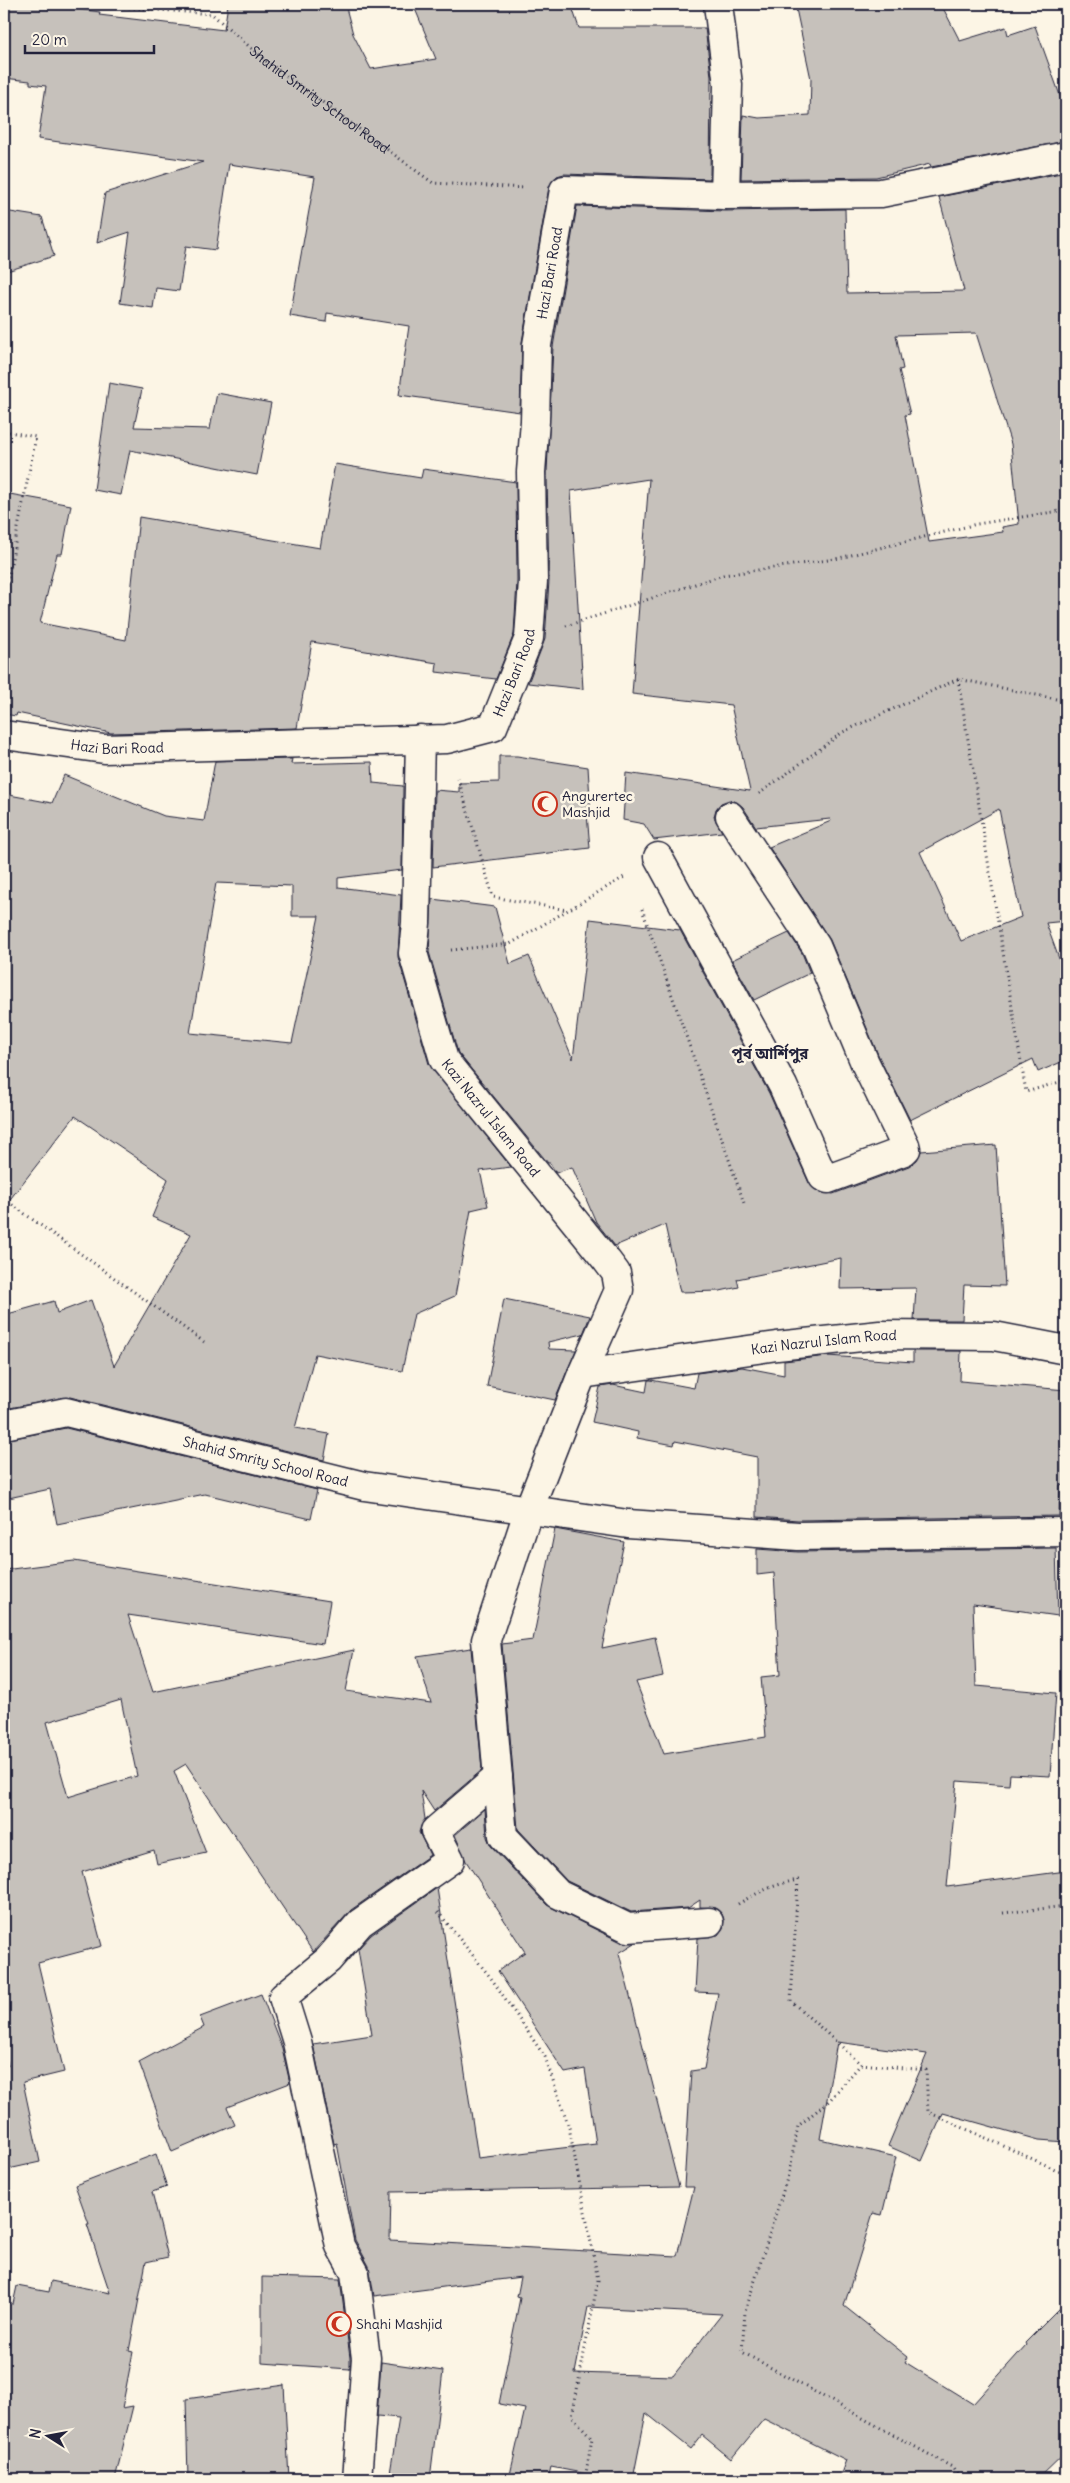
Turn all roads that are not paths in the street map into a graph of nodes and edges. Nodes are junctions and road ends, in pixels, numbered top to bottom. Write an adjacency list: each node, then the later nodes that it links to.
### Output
1 (718, 4): 3 (street)
2 (1066, 156): 3 (street)
3 (725, 195): 5 (street, Hazi Bari Road)
4 (4, 735): 5 (street, Hazi Bari Road)
5 (433, 739): 9 (street, Kazi Nazrul Islam Road)
6 (730, 816): 7 (street)
7 (658, 857)
8 (1066, 1350): 9 (street, Kazi Nazrul Islam Road)
9 (582, 1374): 11 (street, Kazi Nazrul Islam Road)
10 (4, 1425): 11 (street, Shahid Smrity School Road)
11 (529, 1509): 12 (street, Shahid Smrity School Road); 13 (street, Kazi Nazrul Islam Road)
12 (1066, 1532)
13 (498, 1777): 14 (street, Kazi Nazrul Islam Road); 15 (street)
14 (709, 1922)
15 (356, 2479)

